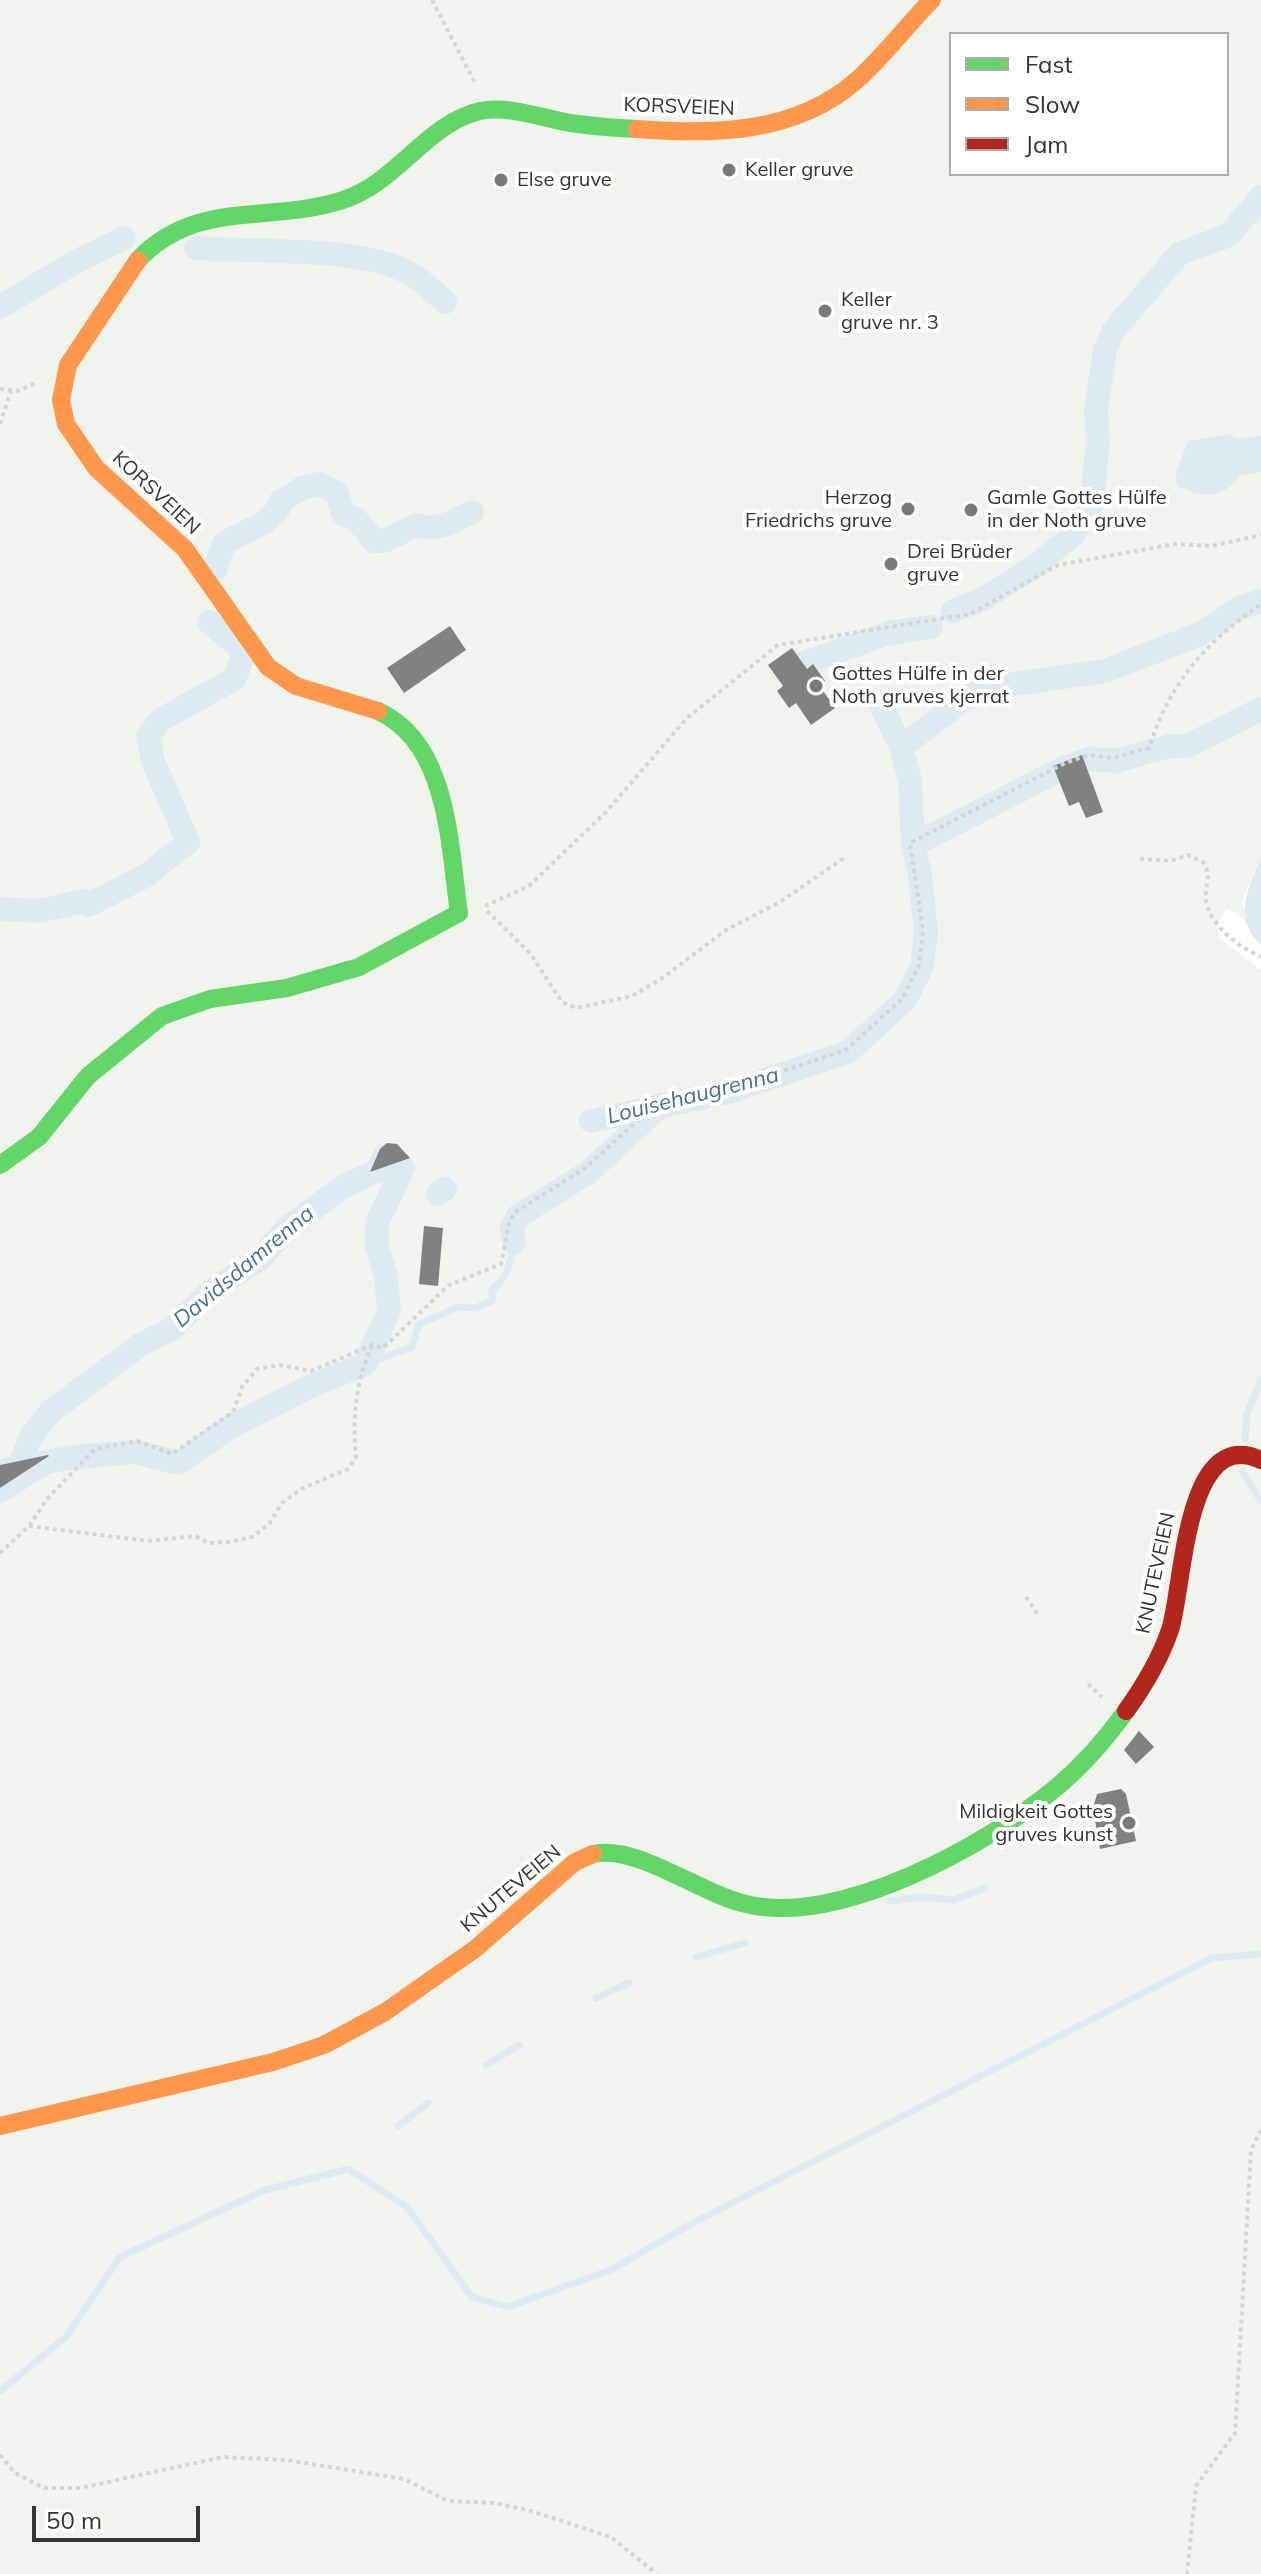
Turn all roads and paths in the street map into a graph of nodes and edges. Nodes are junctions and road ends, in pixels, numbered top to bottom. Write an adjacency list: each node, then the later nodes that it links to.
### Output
1 (432, 0): 3 (path)
2 (932, 0): 3 (street, KORSVEIEN)
3 (486, 108): 11 (street, KORSVEIEN)
4 (11, 391): 5 (path)
5 (0, 424)
6 (1261, 535): 8 (path)
7 (1261, 604): 12 (path)
8 (844, 858)
9 (1140, 859): 10 (path)
10 (1261, 957)
11 (0, 1165)
12 (372, 1345): 14 (path); 14 (path)
13 (1261, 1460): 18 (street, KNUTEVEIEN)
14 (29, 1526): 15 (path)
15 (0, 1553)
16 (1026, 1597): 17 (path)
17 (1038, 1615)
18 (0, 2126)
19 (1261, 2129): 22 (path)
20 (0, 2455): 21 (path)
21 (657, 2574)
22 (1187, 2574)

